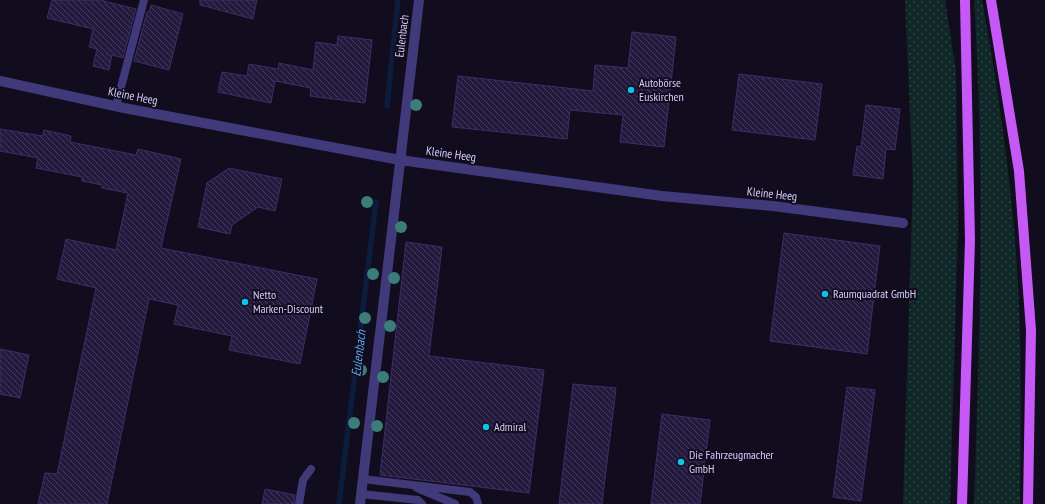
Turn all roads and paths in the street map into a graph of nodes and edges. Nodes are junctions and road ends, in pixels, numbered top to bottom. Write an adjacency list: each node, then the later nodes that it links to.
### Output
1 (144, 0): 6 (lane)
2 (419, 0): 7 (street, Eulenbach)
3 (965, 0): 17 (main road)
4 (991, 0): 18 (main road)
5 (0, 82): 6 (street, Kleine Heeg)
6 (116, 106): 7 (street, Kleine Heeg)
7 (400, 160): 8 (street, Kleine Heeg); 10 (street, Eulenbach)
8 (903, 223)
9 (311, 469): 13 (lane)
10 (363, 479): 11 (lane); 12 (street, Eulenbach)
11 (409, 484): 15 (lane); 16 (lane)
12 (361, 499): 14 (lane)
13 (299, 504)
14 (422, 504)
15 (454, 504)
16 (478, 504)
17 (962, 504)
18 (1028, 504)

